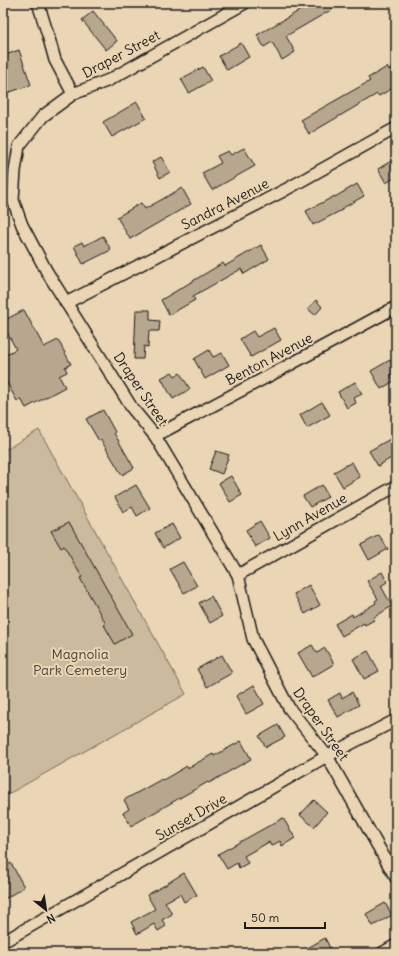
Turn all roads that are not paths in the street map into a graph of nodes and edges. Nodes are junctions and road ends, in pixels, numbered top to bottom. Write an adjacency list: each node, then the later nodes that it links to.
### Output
1 (38, 3): 3 (street)
2 (245, 3): 3 (street, Draper Street)
3 (73, 94): 5 (street, Draper Street)
4 (396, 128): 5 (street, Sandra Avenue)
5 (66, 302): 7 (street, Draper Street)
6 (396, 307): 7 (street, Benton Avenue)
7 (155, 436): 9 (street, Draper Street)
8 (396, 486): 9 (street, Lynn Avenue)
9 (238, 576): 11 (street, Draper Street)
10 (396, 720): 11 (street, Sunset Drive)
11 (327, 756): 12 (street, Draper Street); 13 (street, Sunset Drive)
12 (396, 878)
13 (3, 942)
14 (396, 945): 15 (street)
15 (382, 953)

